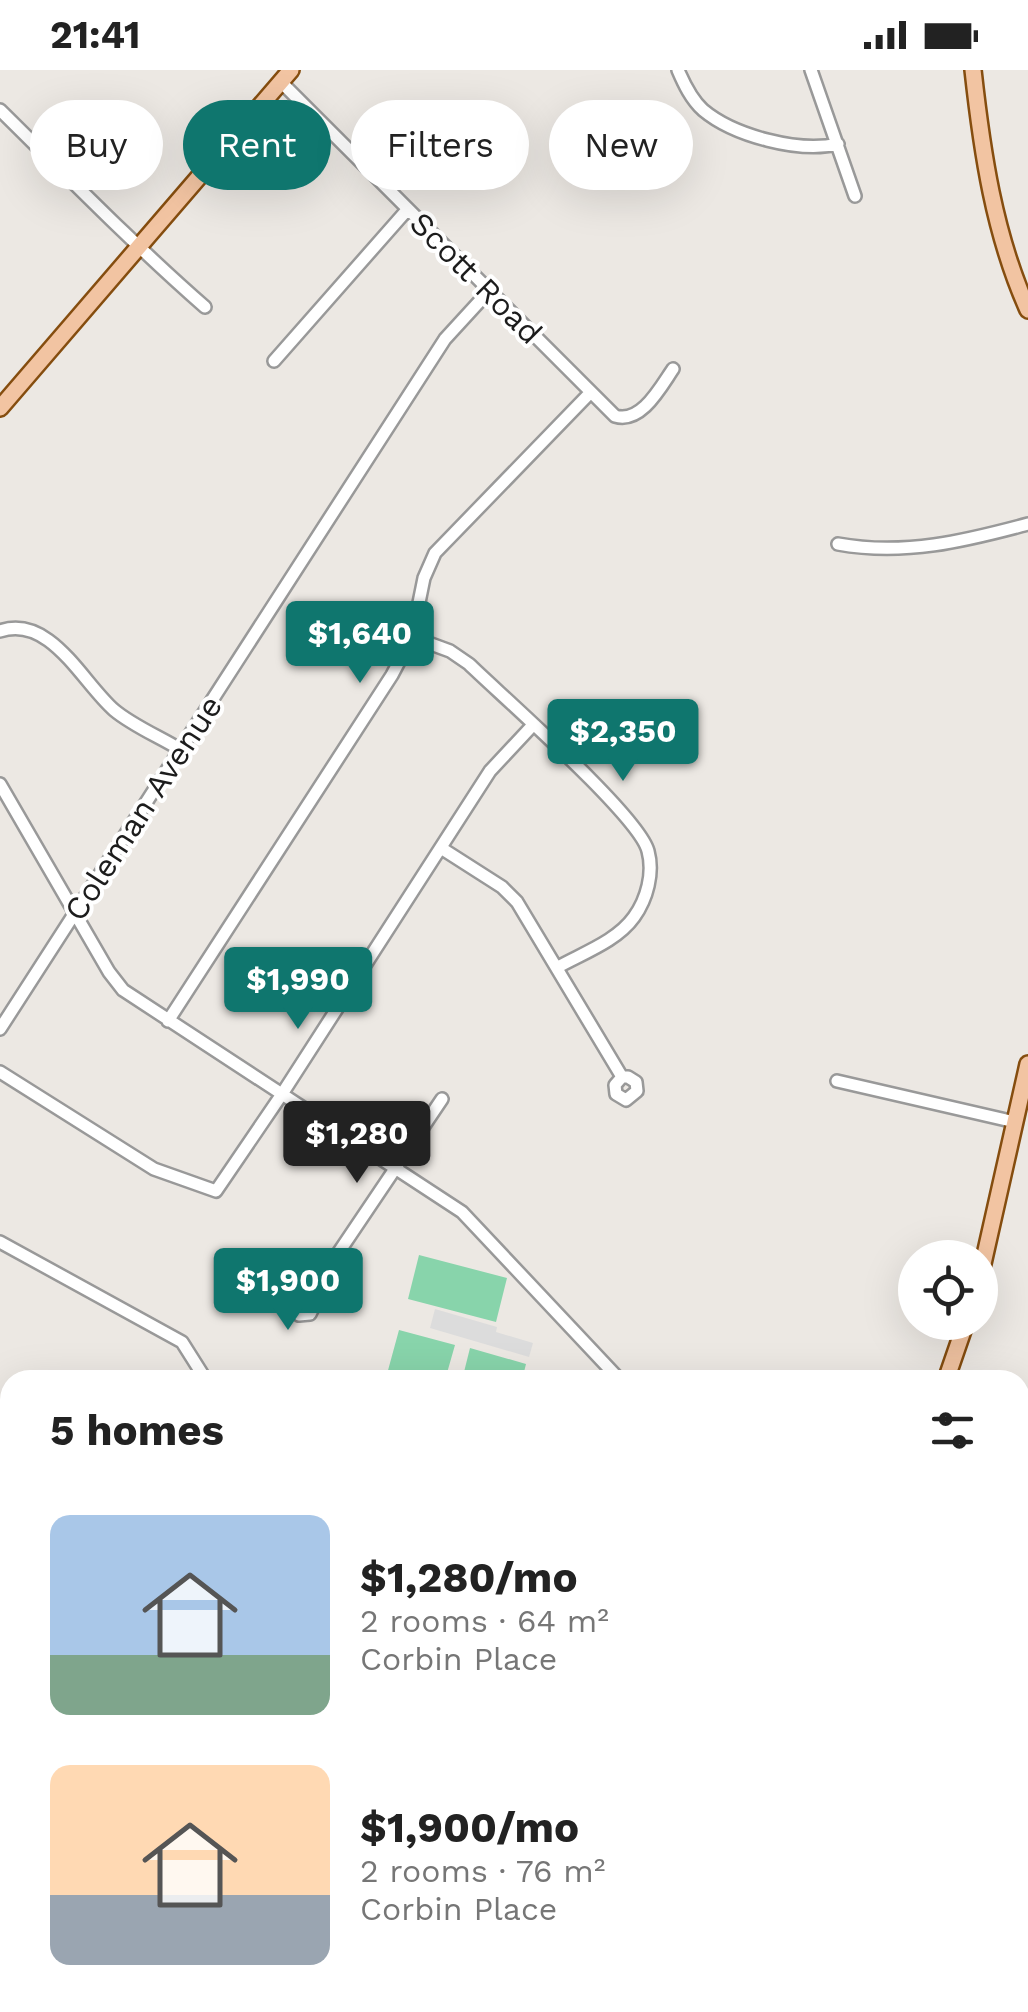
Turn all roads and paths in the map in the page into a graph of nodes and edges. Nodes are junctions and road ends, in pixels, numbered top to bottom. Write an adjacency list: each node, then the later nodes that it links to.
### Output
1 (678, 70): 6 (street)
2 (812, 70): 6 (street)
3 (973, 70): 12 (main road)
4 (286, 76): 8 (street, Scott Road); 9 (main road)
5 (0, 110): 9 (street)
6 (838, 144): 7 (street)
7 (855, 196)
8 (406, 210): 10 (street, Scott Road); 13 (street)
9 (139, 247): 11 (street); 16 (main road)
10 (489, 291): 15 (street, Scott Road); 22 (street, Coleman Avenue)
11 (205, 307)
12 (1028, 310)
13 (274, 361)
14 (672, 369): 15 (street, Scott Road)
15 (590, 393): 20 (street)
16 (0, 408)
17 (1028, 524): 18 (street)
18 (838, 544)
19 (0, 631): 22 (street)
20 (412, 637): 21 (street); 27 (street)
21 (532, 726): 24 (street); 26 (street)
22 (181, 750): 25 (street, Coleman Avenue)
23 (0, 784): 25 (street)
24 (441, 848): 26 (street); 33 (street)
25 (74, 913): 27 (street); 28 (street, Coleman Avenue)
26 (558, 967): 31 (street)
27 (168, 1021): 33 (street)
28 (0, 1029)
29 (1028, 1064): 35 (main road)
30 (0, 1072): 33 (street)
31 (622, 1077)
32 (837, 1081): 35 (street)
33 (282, 1094): 36 (street)
34 (442, 1099): 36 (street)
35 (1015, 1122): 37 (main road)
36 (394, 1166): 39 (street); 42 (street)
37 (988, 1240)
38 (0, 1242): 41 (street)
39 (308, 1298)
40 (960, 1340): 43 (main road)
41 (200, 1370)
42 (611, 1370)
43 (949, 1370)

